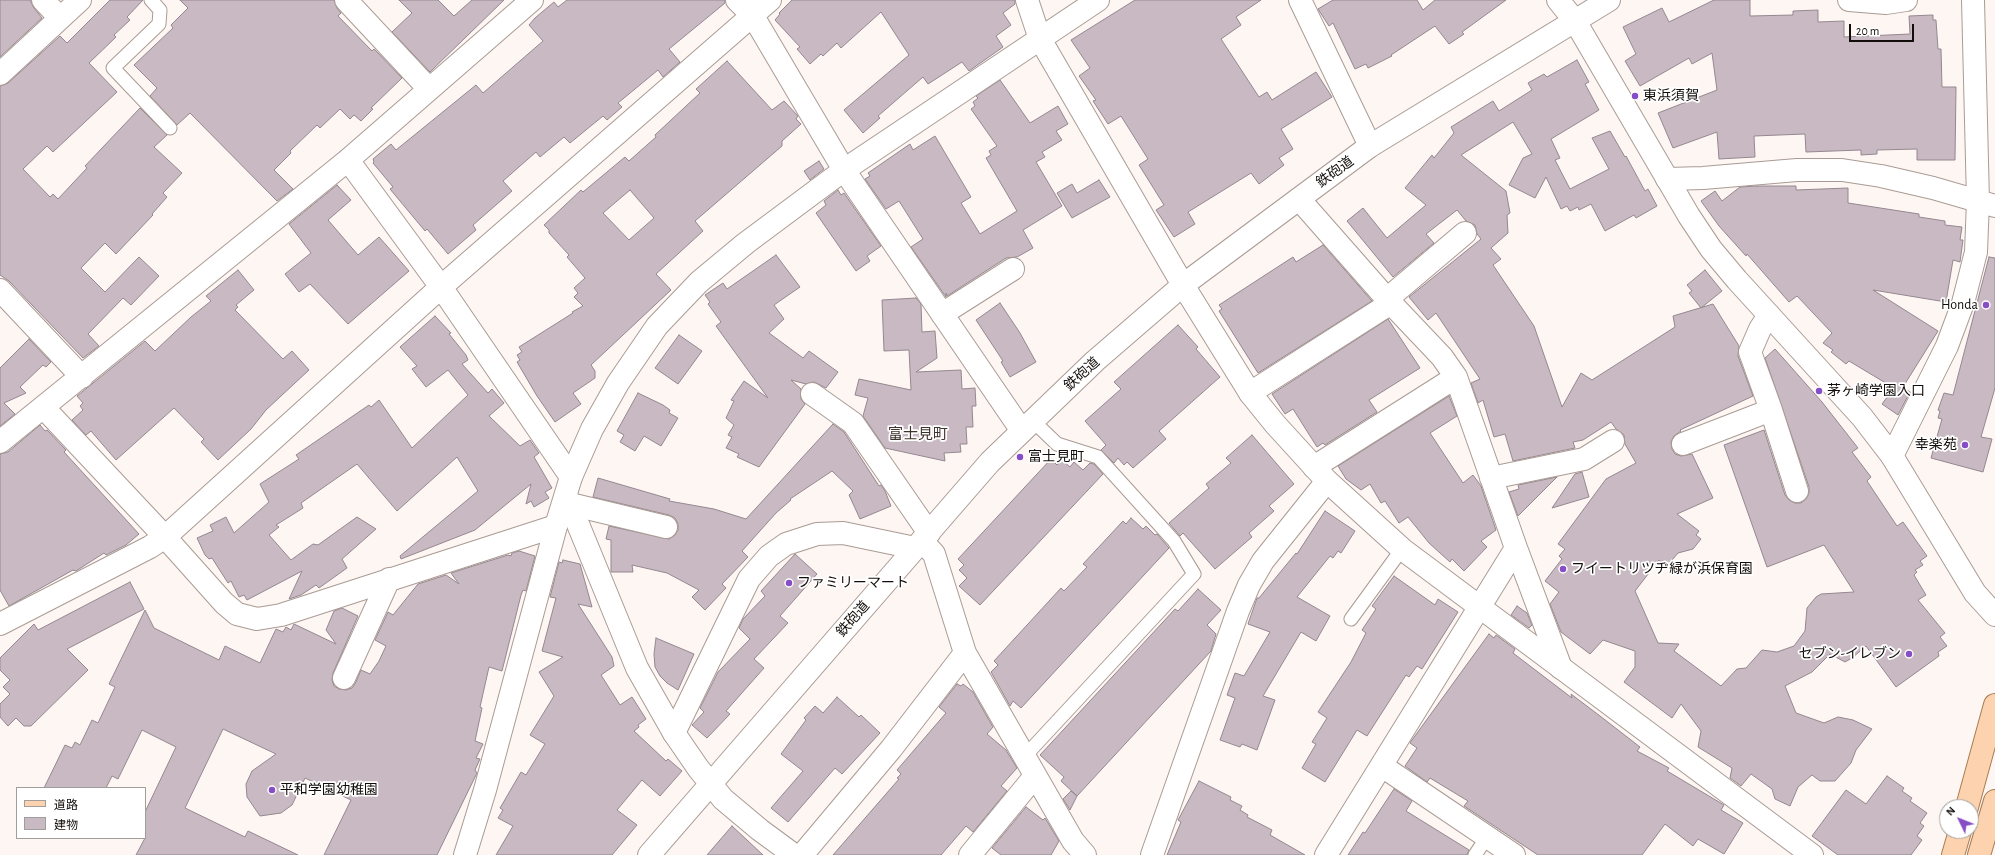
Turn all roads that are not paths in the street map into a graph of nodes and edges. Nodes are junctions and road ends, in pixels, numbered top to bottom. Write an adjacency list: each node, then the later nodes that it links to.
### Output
1 (43, 0): 17 (street)
2 (80, 0): 17 (street)
3 (151, 0): 22 (lane)
4 (346, 0): 21 (street)
5 (532, 0): 21 (street)
6 (737, 0): 16 (street)
7 (770, 0): 16 (street)
8 (1027, 0): 19 (street)
9 (1098, 0): 19 (street)
10 (1300, 0): 23 (street)
11 (1558, 0): 18 (street)
12 (1609, 0): 18 (street, 鉄砲道)
13 (1849, 0): 14 (street)
14 (1906, 0)
15 (1973, 0): 28 (street)
16 (753, 16): 25 (street); 32 (street)
17 (60, 18): 20 (street)
18 (1575, 21): 23 (street, 鉄砲道); 26 (street)
19 (1040, 39): 25 (street); 31 (street)
20 (0, 74)
21 (429, 89): 24 (street)
22 (170, 128)
23 (1370, 146): 27 (street, 鉄砲道)
24 (348, 160): 32 (street); 37 (street)
25 (844, 170): 35 (street); 51 (street)
26 (1667, 179): 28 (street); 36 (street)
27 (1299, 198): 31 (street, 鉄砲道); 34 (street)
28 (1987, 204): 47 (street)
29 (1465, 233): 34 (street)
30 (1013, 269): 35 (street)
31 (1183, 285): 39 (street); 43 (street, 鉄砲道)
32 (441, 287): 51 (street); 54 (street)
33 (0, 290): 37 (street)
34 (1389, 301): 38 (street); 39 (street)
35 (942, 314): 43 (street)
36 (1769, 315): 42 (street); 47 (street)
37 (82, 377): 41 (street)
38 (1456, 377): 48 (street); 49 (street)
39 (1250, 393): 48 (street)
40 (812, 394): 55 (street)
41 (44, 408): 44 (street); 54 (street)
42 (1771, 410): 46 (street); 50 (street)
43 (1027, 426): 55 (street, 鉄砲道); 68 (lane)
44 (0, 442)
45 (1612, 442): 49 (street)
46 (1683, 444)
47 (1892, 456): 60 (street)
48 (1320, 474): 57 (street); 82 (street)
49 (1492, 478): 56 (street)
50 (1797, 491)
51 (569, 492): 52 (street); 53 (street); 67 (street)
52 (556, 526): 58 (street); 76 (street)
53 (666, 527)
54 (165, 537): 58 (street); 62 (street)
55 (922, 541): 63 (street); 67 (street); 71 (street, 鉄砲道)
56 (1516, 548): 59 (street); 64 (street)
57 (1402, 549): 59 (street); 61 (lane)
58 (389, 579): 65 (street)
59 (1480, 607): 64 (street); 69 (street)
60 (1995, 615)
61 (1351, 619)
62 (0, 624)
63 (965, 653): 68 (street); 79 (street)
64 (1561, 668): 86 (street)
65 (344, 678)
66 (1995, 705): 72 (main road)
67 (674, 733): 71 (street)
68 (1025, 756): 70 (street)
69 (1382, 766): 74 (street); 83 (street)
70 (1035, 776): 80 (street); 81 (street)
71 (712, 783): 77 (street, 鉄砲道); 78 (street)
72 (1969, 799)
73 (1995, 801): 88 (main road)
74 (1487, 837): 84 (lane); 85 (street)
75 (1958, 839): 87 (main road)
76 (465, 855)
77 (649, 855)
78 (794, 855)
79 (802, 855)
80 (970, 855)
81 (1085, 855)
82 (1152, 855)
83 (1326, 855)
84 (1475, 855)
85 (1514, 855)
86 (1812, 855)
87 (1953, 855)
88 (1979, 855)

